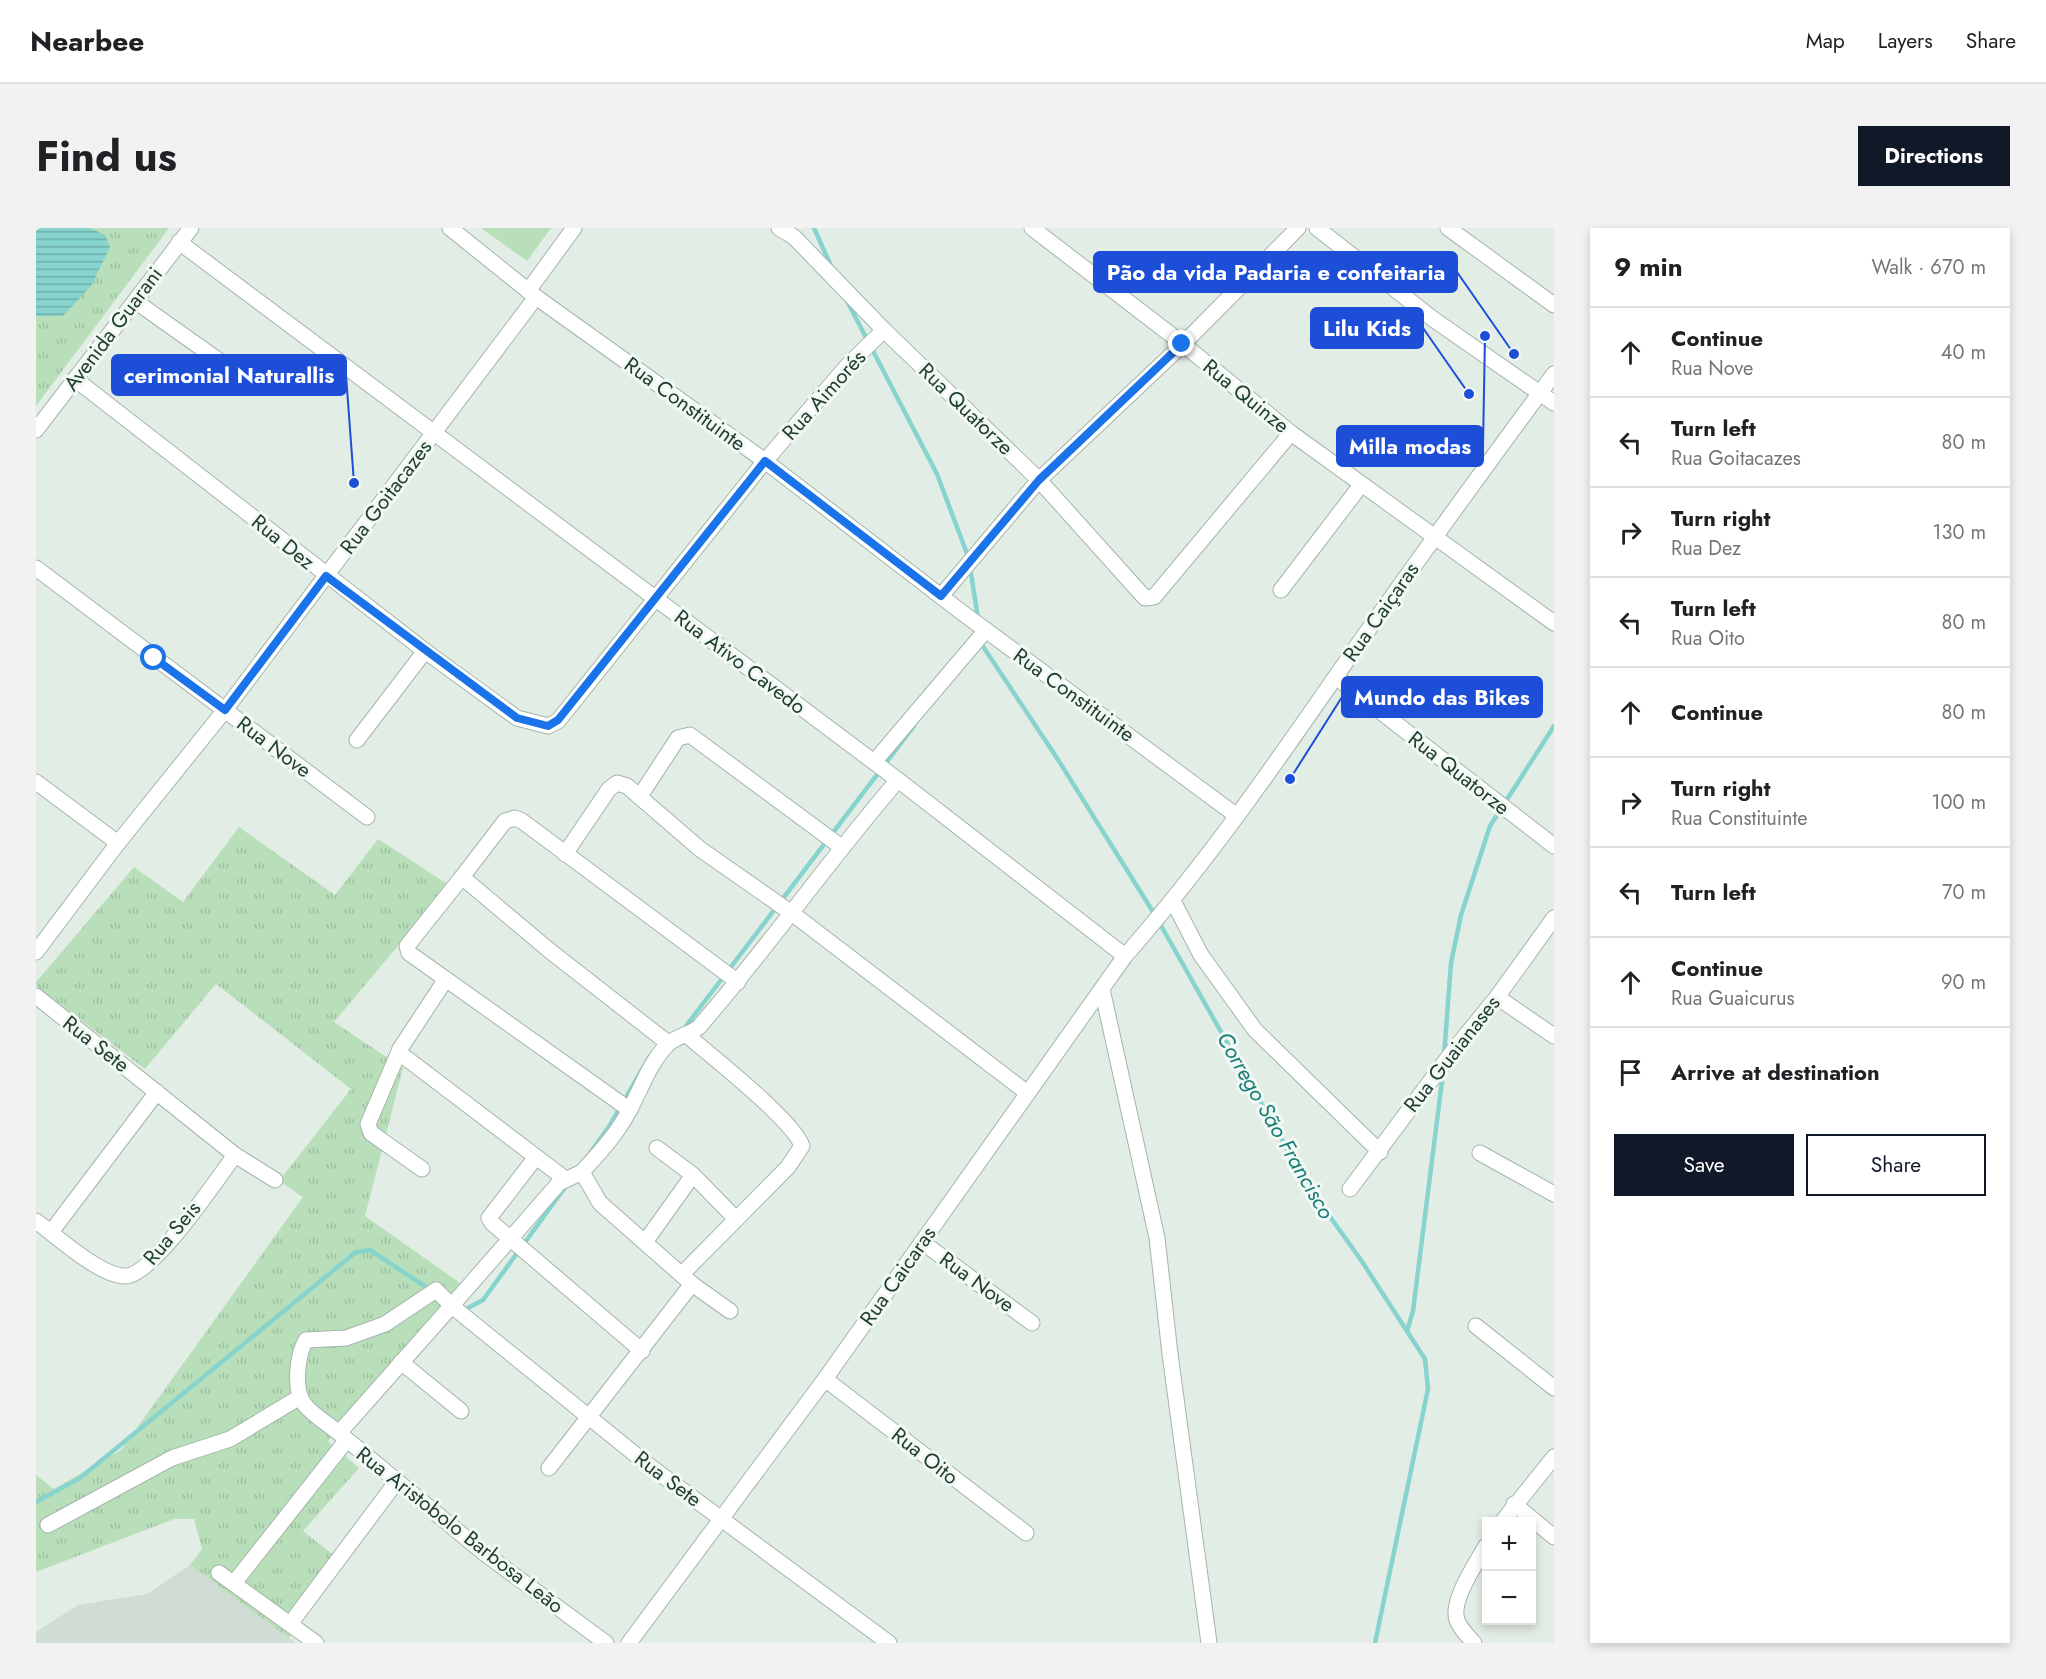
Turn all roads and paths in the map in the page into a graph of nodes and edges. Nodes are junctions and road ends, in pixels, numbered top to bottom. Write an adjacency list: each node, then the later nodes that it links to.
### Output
1 (190, 228): 10 (street, Avenida Guarani)
2 (450, 228): 11 (street, Rua Constituinte)
3 (574, 228): 11 (street, Rua Goitacazes)
4 (779, 228): 9 (street, Rua Quatorze)
5 (1032, 228): 15 (street, Rua Quinze)
6 (1298, 228): 15 (street)
7 (1317, 228): 19 (street)
8 (1448, 228): 13 (street)
9 (792, 233): 14 (street, Rua Quatorze)
10 (179, 242): 12 (street, Avenida Guarani); 23 (street, Rua Ativo Cavedo)
11 (532, 294): 23 (street, Rua Goitacazes); 24 (street, Rua Constituinte)
12 (135, 301): 17 (street, Avenida Guarani); 18 (street)
13 (1554, 305)
14 (879, 335): 24 (street, Rua Aimorés); 25 (street, Rua Quatorze)
15 (1182, 344): 22 (street, Rua Quinze); 25 (street)
16 (1554, 374): 19 (street, Rua Caiçaras)
17 (75, 379): 21 (street, Avenida Guarani); 29 (street, Rua Dez)
18 (252, 384)
19 (1540, 393): 20 (street); 27 (street, Rua Caiçaras)
20 (1554, 403)
21 (36, 430)
22 (1291, 433): 25 (street, Rua Quatorze); 26 (street, Rua Quinze)
23 (433, 434): 29 (street, Rua Goitacazes); 32 (street, Rua Ativo Cavedo)
24 (765, 461): 31 (street, Rua Constituinte); 32 (street, Rua Aimorés)
25 (1039, 480): 31 (street)
26 (1361, 485): 27 (street, Rua Quinze); 30 (street)
27 (1434, 536): 33 (street, Rua Quinze); 36 (street, Rua Caiçaras)
28 (36, 568): 37 (street, Rua Nove)
29 (326, 576): 35 (street, Rua Dez); 37 (street, Rua Goitacazes)
30 (1281, 590)
31 (941, 596): 34 (street, Rua Constituinte)
32 (654, 598): 35 (street, Rua Dez); 39 (street, Rua Ativo Cavedo)
33 (1554, 623)
34 (981, 634): 39 (street); 43 (street, Rua Constituinte)
35 (425, 651): 38 (street)
36 (1336, 677): 43 (street, Rua Caiçaras); 47 (street, Rua Quatorze)
37 (225, 710): 44 (street, Rua Nove); 45 (street, Rua Goitacazes)
38 (357, 740)
39 (874, 762): 40 (street, Rua Ativo Cavedo)
40 (898, 780): 46 (street); 54 (street, Rua Ativo Cavedo)
41 (36, 782): 45 (street)
42 (640, 796): 46 (street); 48 (street); 51 (street)
43 (1237, 816): 50 (street, Rua Caiçaras)
44 (367, 817)
45 (118, 843): 53 (street, Rua Goitacazes)
46 (840, 846): 51 (street)
47 (1554, 846)
48 (565, 854): 49 (street); 56 (street)
49 (462, 877): 55 (street); 62 (street)
50 (1170, 905): 54 (street, Rua Caicaras); 68 (street)
51 (793, 914): 56 (street); 65 (street)
52 (1554, 918): 59 (street, Rua Guaianases)
53 (36, 952)
54 (1125, 956): 57 (street, Rua Caicaras)
55 (446, 979): 63 (street); 66 (street)
56 (738, 982): 60 (street)
57 (1102, 989): 65 (street, Rua Caicaras); 115 (street)
58 (36, 996): 64 (street, Rua Sete)
59 (1497, 997): 61 (street); 68 (street, Rua Guaianases)
60 (688, 1036): 62 (street); 79 (street)
61 (1554, 1036)
62 (668, 1043): 66 (street)
63 (400, 1049): 71 (street); 72 (street)
64 (157, 1092): 70 (street, Rua Sete); 81 (street)
65 (1026, 1092): 84 (street, Rua Caicaras)
66 (630, 1110): 73 (street)
67 (657, 1148): 74 (street)
68 (1380, 1152): 77 (street, Rua Guaianases)
69 (1480, 1153): 78 (street)
70 (235, 1155): 76 (street, Rua Sete); 81 (street, Rua Seis)
71 (536, 1157): 75 (street); 82 (street)
72 (422, 1169)
73 (582, 1172): 75 (street); 83 (street)
74 (693, 1174): 79 (street); 83 (street)
75 (564, 1178): 82 (street, Rua Aristobolo Barbosa Leão)
76 (274, 1180)
77 (1350, 1189)
78 (1554, 1194)
79 (735, 1218): 85 (street)
80 (36, 1221): 81 (street, Rua Seis)
81 (51, 1232)
82 (510, 1239): 86 (street, Rua Aristobolo Barbosa Leão); 90 (street)
83 (645, 1242): 85 (street)
84 (922, 1242): 88 (street, Rua Nove); 92 (street, Rua Caicaras)
85 (687, 1279): 87 (street); 90 (street)
86 (453, 1307): 91 (street, Rua Aristobolo Barbosa Leão); 94 (street, Rua Sete); 96 (street, Rua Sete)
87 (730, 1311)
88 (1032, 1323)
89 (1476, 1326): 93 (street)
90 (642, 1351): 96 (street)
91 (401, 1362): 95 (street); 97 (street, Rua Aristobolo Barbosa Leão)
92 (825, 1379): 103 (street, Rua Caicaras); 105 (street, Rua Oito)
93 (1554, 1388)
94 (300, 1397): 97 (street); 104 (street)
95 (460, 1411)
96 (590, 1416): 99 (street); 103 (street, Rua Sete)
97 (342, 1437): 100 (street, Rua Aristobolo Barbosa Leão); 109 (street)
98 (1554, 1457): 101 (street)
99 (549, 1468)
100 (398, 1481): 110 (street); 112 (street, Rua Aristobolo Barbosa Leão)
101 (1514, 1504): 102 (street); 106 (street)
102 (1505, 1517)
103 (721, 1518): 113 (street, Rua Caicaras); 114 (street, Rua Sete)
104 (48, 1526)
105 (1026, 1533)
106 (1554, 1538)
107 (1482, 1552): 116 (street)
108 (219, 1573): 109 (street)
109 (234, 1583): 110 (street)
110 (290, 1624): 111 (street)
111 (316, 1643)
112 (606, 1643)
113 (629, 1643)
114 (889, 1643)
115 (1209, 1643)
116 (1474, 1643)

